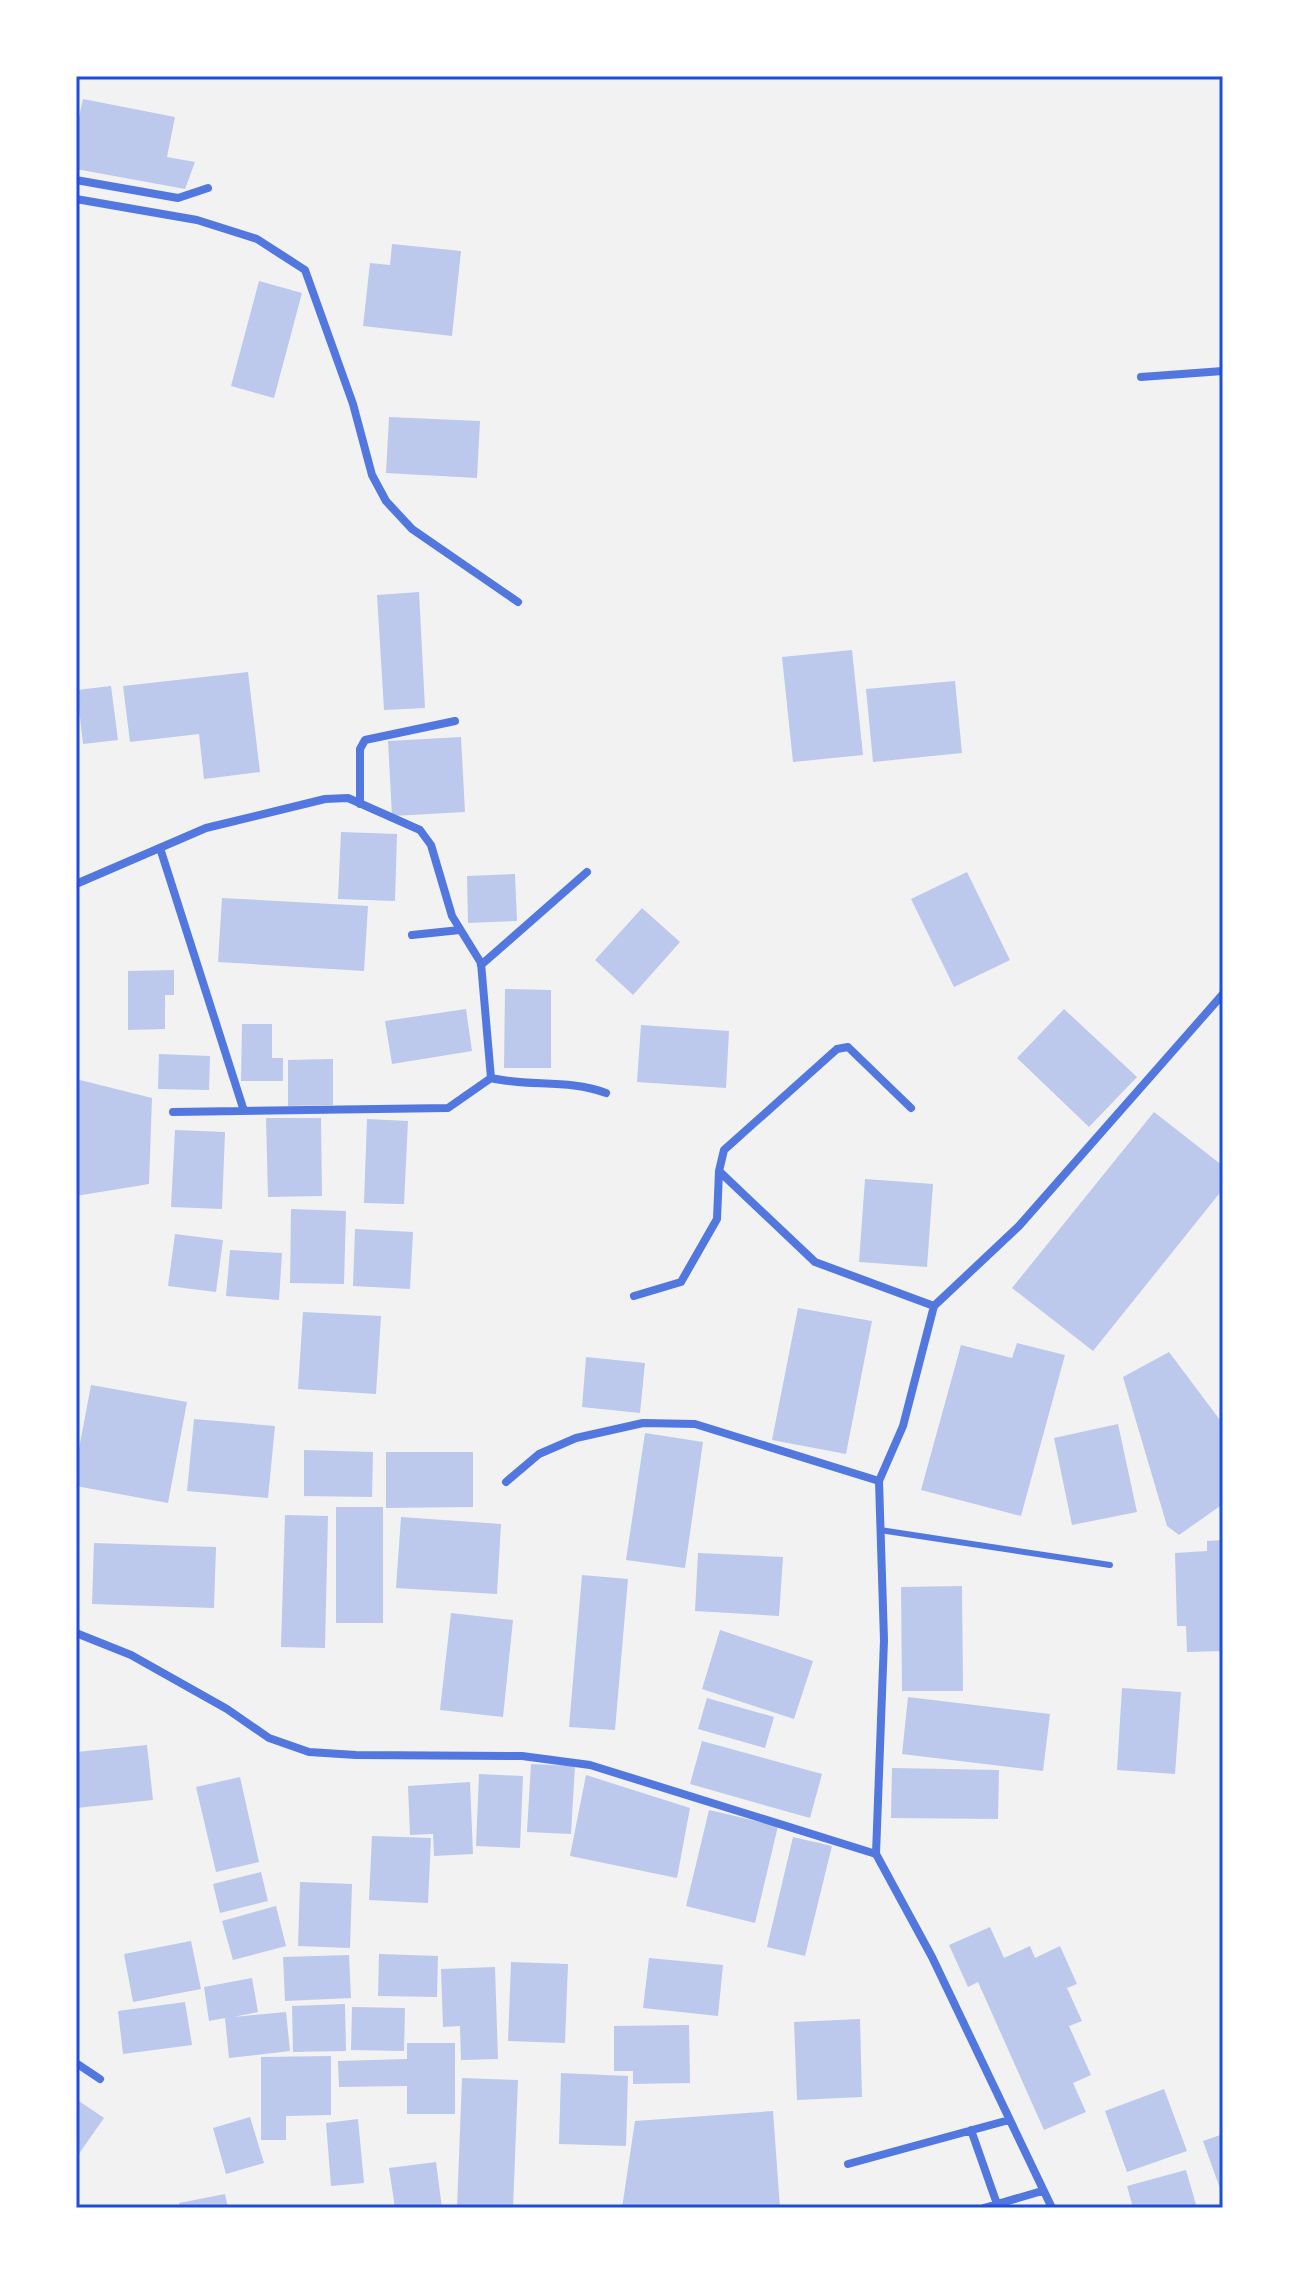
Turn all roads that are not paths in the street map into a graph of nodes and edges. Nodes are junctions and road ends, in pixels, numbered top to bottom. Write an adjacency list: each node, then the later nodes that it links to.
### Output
1 (76, 180): 2 (street)
2 (208, 188)
3 (76, 199): 6 (street)
4 (1223, 371): 5 (street)
5 (1141, 377)
6 (518, 602)
7 (455, 721): 8 (street)
8 (360, 804): 9 (street); 12 (street)
9 (160, 848): 11 (street); 19 (street)
10 (587, 872): 14 (street)
11 (76, 884)
12 (460, 930): 13 (street); 14 (street)
13 (412, 935)
14 (481, 965): 16 (street)
15 (1223, 994): 23 (street)
16 (491, 1078): 17 (street); 19 (street)
17 (606, 1093)
18 (911, 1108): 21 (street)
19 (244, 1111): 20 (street)
20 (173, 1112)
21 (719, 1171): 22 (street); 23 (street)
22 (634, 1296)
23 (934, 1306): 24 (street)
24 (879, 1481): 25 (street); 26 (street)
25 (506, 1482)
26 (880, 1530): 27 (lane); 29 (street)
27 (1110, 1565)
28 (76, 1633): 29 (street)
29 (876, 1854): 32 (street)
30 (76, 2063): 31 (street)
31 (100, 2079)
32 (1009, 2120): 33 (street); 35 (street)
33 (971, 2130): 34 (street); 36 (street)
34 (848, 2164)
35 (1042, 2191): 36 (street); 38 (street)
36 (997, 2204): 37 (street)
37 (984, 2208)
38 (1052, 2208)

